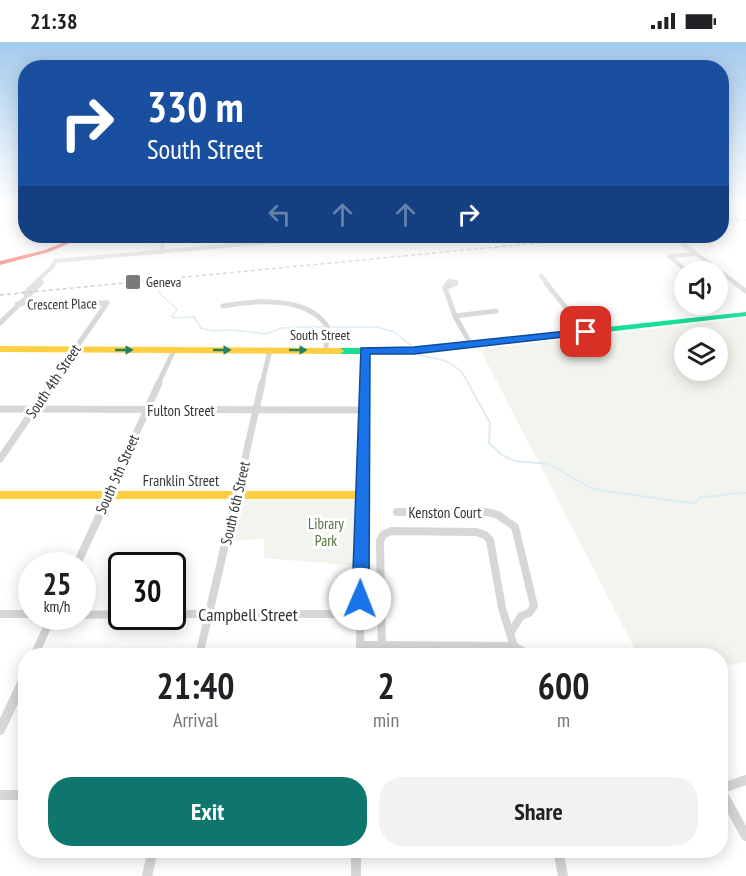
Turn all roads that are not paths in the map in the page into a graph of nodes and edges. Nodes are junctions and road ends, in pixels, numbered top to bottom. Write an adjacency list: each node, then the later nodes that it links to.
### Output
1 (64, 244): 7 (street)
2 (163, 244): 6 (street)
3 (237, 244): 5 (street)
4 (683, 244): 8 (street)
5 (227, 245): 6 (street)
6 (162, 250): 9 (street)
7 (47, 251): 9 (street); 12 (street)
8 (697, 254): 10 (street); 11 (street)
9 (55, 261): 17 (street)
10 (675, 261)
11 (706, 261)
12 (0, 263)
13 (541, 276): 24 (street)
14 (728, 277): 16 (street)
15 (449, 281): 22 (street)
16 (746, 291)
17 (18, 303): 18 (street, Crescent Place); 23 (street)
18 (107, 303): 27 (street, South 4th Street)
19 (223, 306): 30 (street)
20 (496, 311): 22 (street)
21 (746, 314): 24 (street, South Street)
22 (455, 316): 25 (street)
23 (0, 323)
24 (586, 332): 25 (street, South Street)
25 (471, 345): 31 (street, South Street)
26 (0, 350): 27 (street, South Street)
27 (75, 350): 28 (street, South Street, one-way to 28); 33 (street, South 4th Street)
28 (174, 350): 29 (street, South Street, one-way to 29); 34 (street, South 5th Street)
29 (270, 350): 30 (street, South Street, one-way to 30); 35 (street, South 6th Street)
30 (326, 350): 31 (street, South Street)
31 (365, 350): 36 (street)
32 (0, 409): 33 (street, Fulton Street)
33 (34, 409): 34 (street, Fulton Street); 37 (street, South 4th Street)
34 (147, 410): 35 (street, Fulton Street); 39 (street, South 5th Street)
35 (256, 410): 36 (street, Fulton Street); 40 (street, South 6th Street)
36 (363, 410): 41 (street)
37 (0, 459)
38 (0, 495): 39 (street, Franklin Street)
39 (108, 495): 40 (street, Franklin Street); 43 (street, South 5th Street)
40 (237, 495): 41 (street, Franklin Street); 47 (street, South 6th Street)
41 (362, 495): 48 (street)
42 (397, 512): 50 (street, Kenston Court)
43 (82, 552)
44 (0, 614): 45 (street)
45 (18, 614)
46 (186, 614): 47 (street, Campbell Street)
47 (209, 614): 48 (street, Campbell Street); 53 (street, South 6th Street)
48 (360, 614): 54 (street)
49 (46, 630): 52 (street)
50 (511, 632): 51 (street); 58 (street)
51 (383, 645): 55 (street); 56 (street); 57 (street)
52 (38, 648)
53 (201, 648)
54 (360, 648)
55 (369, 648)
56 (383, 648)
57 (450, 648)
58 (515, 648)
59 (18, 692): 60 (street)
60 (0, 730)
61 (746, 780): 62 (street)
62 (728, 786)
63 (0, 795): 64 (street)
64 (18, 795)
65 (728, 803): 66 (street)
66 (746, 836)
67 (151, 858): 70 (street)
68 (356, 858): 71 (street)
69 (560, 858): 72 (street)
70 (147, 876)
71 (356, 876)
72 (563, 876)

